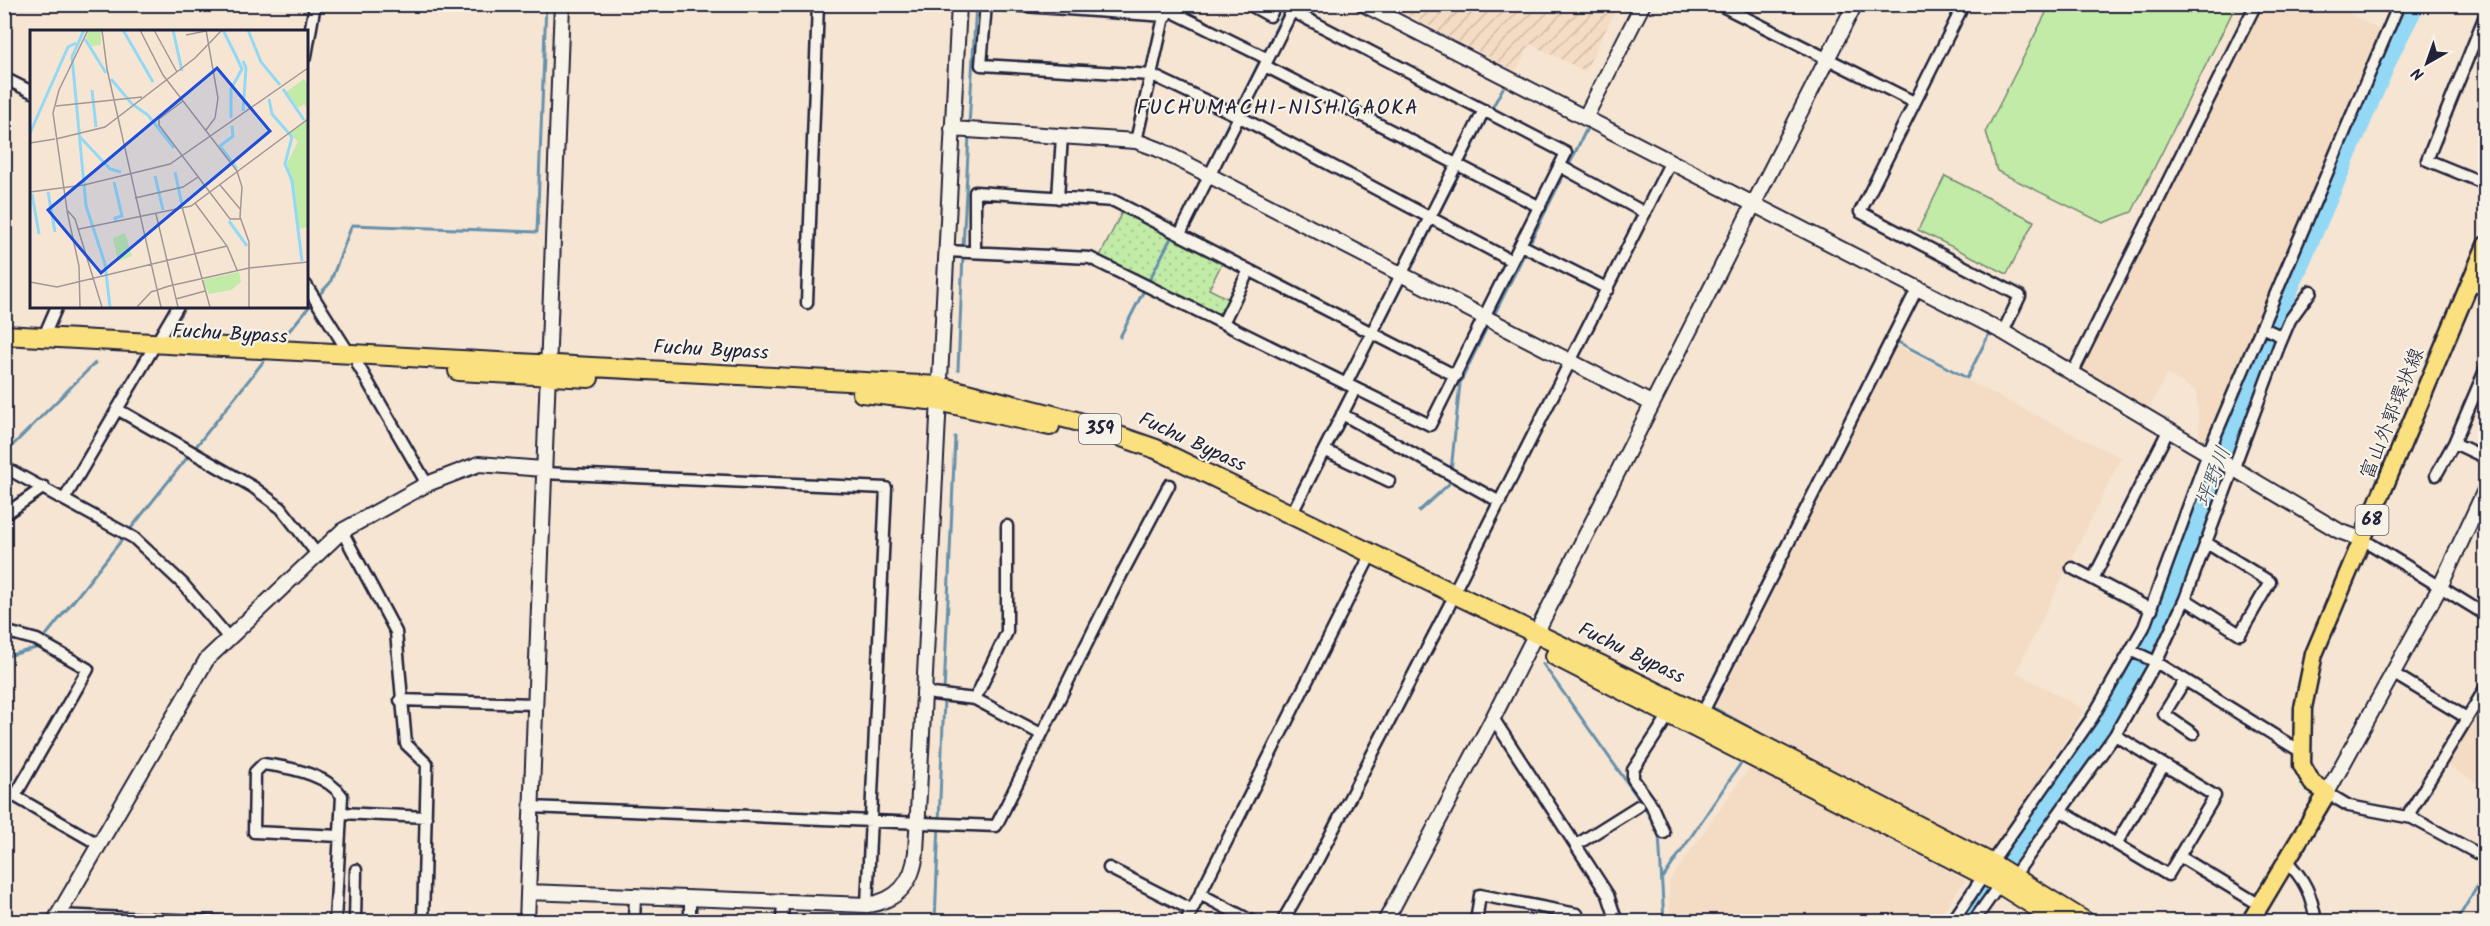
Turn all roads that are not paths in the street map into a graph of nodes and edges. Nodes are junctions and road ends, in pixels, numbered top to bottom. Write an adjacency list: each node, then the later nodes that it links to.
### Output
1 (315, 4): 19 (street)
2 (562, 4): 72 (street)
3 (818, 4): 56 (street)
4 (959, 4): 29 (street)
5 (986, 4): 22 (street)
6 (994, 4): 16 (street)
7 (1248, 4): 8 (street)
8 (1276, 4)
9 (1363, 4): 28 (street)
10 (1643, 4): 28 (street)
11 (1718, 4): 20 (street)
12 (1855, 4): 20 (street)
13 (1964, 4): 25 (street)
14 (2256, 4): 73 (street)
15 (2399, 4): 61 (street)
16 (1069, 7): 17 (street)
17 (1171, 9): 21 (street); 22 (street)
18 (2486, 13): 36 (street)
19 (308, 44)
20 (1827, 59): 25 (street); 38 (street)
21 (1266, 62): 26 (street); 27 (street); 33 (street)
22 (1152, 75): 27 (street); 31 (street)
23 (4, 78): 24 (street)
24 (30, 91)
25 (1914, 102): 63 (street)
26 (1484, 110): 33 (street); 34 (street)
27 (1238, 116): 35 (street); 41 (street)
28 (1585, 118): 32 (street)
29 (952, 129): 30 (street); 45 (street)
30 (1062, 136): 31 (street); 37 (street)
31 (1136, 141): 35 (street)
32 (1670, 164): 38 (street); 40 (street)
33 (1458, 165): 39 (street); 41 (street)
34 (1560, 166): 39 (street); 40 (street)
35 (1210, 174): 42 (street); 49 (street)
36 (2486, 184)
37 (1058, 198): 42 (street); 46 (street)
38 (1753, 205): 53 (street); 78 (street)
39 (1540, 207): 43 (street)
40 (1646, 213): 52 (street)
41 (1431, 218): 47 (street); 49 (street)
42 (1180, 234): 48 (street)
43 (1521, 245): 47 (street); 52 (street)
44 (2486, 245): 50 (main road, 富山外郭環状線 / 68)
45 (948, 251): 46 (street); 76 (street)
46 (975, 252): 60 (street)
47 (1512, 261): 59 (street)
48 (1249, 270): 60 (street); 62 (street)
49 (1403, 274): 59 (street); 62 (street)
50 (2469, 284): 54 (street); 102 (main road, 富山外郭環状線 / 68)
51 (308, 288): 69 (street)
52 (1608, 289): 70 (street)
53 (1917, 289): 63 (street); 125 (street)
54 (2486, 290)
55 (2311, 291): 66 (street)
56 (807, 303)
57 (56, 308): 65 (street)
58 (177, 308): 68 (street)
59 (1485, 317): 70 (street); 74 (street)
60 (1223, 323): 75 (street)
61 (2261, 327): 66 (street); 84 (street)
62 (1372, 332): 74 (street); 75 (street)
63 (2003, 332): 73 (street)
64 (4, 335): 65 (highway, Fuchu Bypass / 359)
65 (44, 336): 68 (highway, Fuchu Bypass / 359)
66 (2283, 337): 87 (street)
67 (4, 346): 68 (highway, Fuchu Bypass / 359)
68 (152, 348): 69 (highway, Fuchu Bypass / 359); 79 (street)
69 (353, 359): 72 (highway, Fuchu Bypass / 359); 91 (street)
70 (1572, 361): 78 (street); 96 (street)
71 (2486, 368): 82 (street)
72 (547, 370): 76 (highway, Fuchu Bypass / 359); 88 (street)
73 (2073, 372): 81 (street)
74 (1456, 376): 75 (street)
75 (1346, 384)
76 (939, 393): 98 (highway, Fuchu Bypass / 359); 105 (highway, Fuchu Bypass / 359); 121 (street)
77 (1352, 395): 80 (street)
78 (1652, 403): 115 (street)
79 (117, 409): 95 (street); 104 (street)
80 (1342, 414): 83 (street); 96 (street)
81 (2169, 429): 84 (street); 107 (street)
82 (2454, 443): 85 (street); 89 (street)
83 (1324, 450): 90 (street); 98 (street)
84 (2208, 453): 87 (street); 111 (street)
85 (2486, 458)
86 (4, 467): 93 (street)
87 (2232, 467): 102 (street); 103 (street)
88 (543, 471): 91 (street); 124 (street); 142 (street)
89 (2436, 475)
90 (1389, 481)
91 (427, 484): 101 (street)
92 (1169, 485): 129 (street)
93 (44, 488): 95 (street); 97 (street)
94 (2486, 489): 99 (street)
95 (65, 498): 114 (street)
96 (1500, 502): 109 (street)
97 (4, 515)
98 (1291, 515): 109 (highway, Fuchu Bypass / 359)
99 (2480, 516): 108 (street)
100 (1007, 526): 122 (street)
101 (342, 531): 104 (street); 123 (street)
102 (2364, 540): 108 (street); 132 (main road, 富山外郭環状線 / 68)
103 (2205, 542): 110 (street); 110 (street)
104 (317, 554): 114 (street)
105 (1367, 562): 109 (highway, Fuchu Bypass / 359); 157 (street)
106 (2072, 568): 107 (street)
107 (2093, 579): 111 (street)
108 (2440, 587): 112 (street); 118 (street)
109 (1452, 599): 115 (highway, Fuchu Bypass / 359); 178 (street)
110 (2185, 599): 117 (street)
111 (2152, 610): 116 (street)
112 (2486, 615)
113 (4, 631): 134 (street)
114 (228, 637): 146 (street)
115 (1532, 638): 125 (highway, Fuchu Bypass / 359); 126 (highway, Fuchu Bypass / 359); 127 (street)
116 (2132, 651): 117 (street); 153 (street)
117 (2156, 662): 119 (street); 131 (street)
118 (2394, 674): 128 (street); 135 (street)
119 (2185, 680): 130 (street); 132 (street)
120 (2486, 687): 128 (street)
121 (923, 689): 122 (street); 143 (street)
122 (975, 699): 129 (street)
123 (400, 700): 124 (street); 140 (street)
124 (534, 704): 137 (street)
125 (1702, 714): 153 (highway, Fuchu Bypass / 359)
126 (1669, 715): 144 (street); 153 (highway, Fuchu Bypass / 359)
127 (1493, 718): 147 (street); 179 (street)
128 (2467, 718): 141 (street)
129 (1041, 734): 143 (street)
130 (2193, 734)
131 (2115, 735): 133 (street); 138 (street)
132 (2303, 753): 135 (main road, 富山外郭環状線 / 68)
133 (2164, 765): 148 (street); 149 (street)
134 (10, 793): 146 (street)
135 (2327, 794): 141 (street); 151 (main road)
136 (1638, 806): 147 (street)
137 (530, 807): 142 (street); 156 (street)
138 (2061, 811): 148 (street); 155 (street)
139 (341, 813): 140 (street); 145 (street); 145 (street)
140 (426, 817): 171 (street)
141 (2407, 817): 150 (street)
142 (872, 823): 143 (street); 161 (street)
143 (917, 824): 161 (street)
144 (1664, 833)
145 (339, 836): 169 (street)
146 (98, 844): 164 (street)
147 (1576, 844): 182 (street)
148 (2116, 844): 149 (street)
149 (2179, 856): 162 (street)
150 (2486, 858)
151 (2286, 861): 162 (main road); 187 (street)
152 (1109, 868): 163 (street)
153 (1987, 869): 155 (highway, Fuchu Bypass / 359); 183 (street)
154 (356, 870): 170 (street)
155 (2007, 880): 165 (highway, Fuchu Bypass / 359); 184 (street); 185 (highway, Fuchu Bypass / 359)
156 (528, 892): 158 (street); 172 (street)
157 (1200, 894): 163 (street); 177 (street)
158 (635, 897): 159 (street); 173 (street)
159 (690, 897): 160 (street); 174 (street)
160 (783, 900): 161 (street); 175 (street)
161 (867, 905)
162 (2260, 905): 186 (main road)
163 (1192, 910): 176 (street)
164 (56, 918): 166 (street)
165 (2050, 919)
166 (159, 920): 167 (street)
167 (212, 921): 168 (street)
168 (220, 921)
169 (335, 921)
170 (355, 921)
171 (423, 921)
172 (527, 921)
173 (634, 921)
174 (690, 921)
175 (782, 921)
176 (1186, 921)
177 (1253, 921)
178 (1282, 921)
179 (1384, 921)
180 (1476, 921): 181 (street)
181 (1576, 921)
182 (1617, 921)
183 (1952, 921)
184 (1973, 921)
185 (2086, 921)
186 (2250, 921)
187 (2316, 921)

